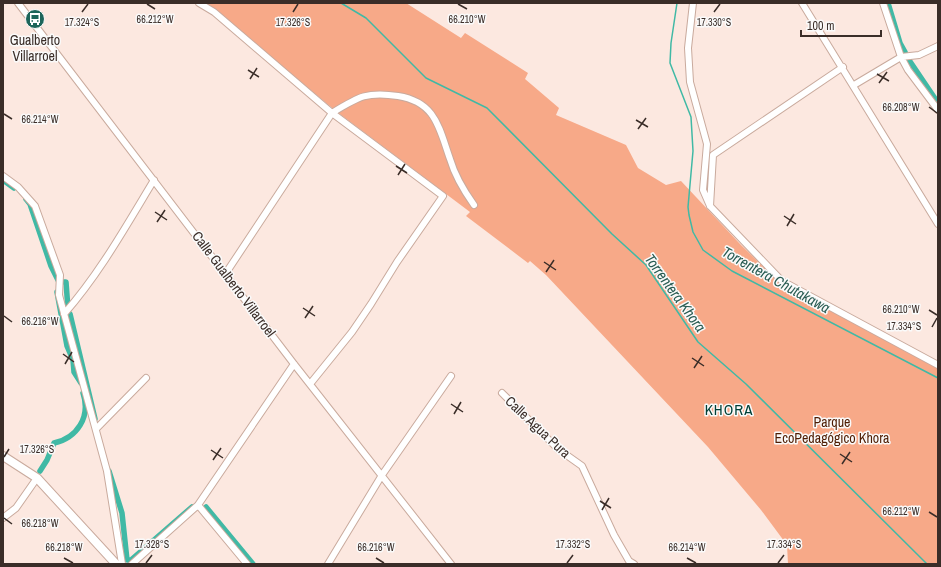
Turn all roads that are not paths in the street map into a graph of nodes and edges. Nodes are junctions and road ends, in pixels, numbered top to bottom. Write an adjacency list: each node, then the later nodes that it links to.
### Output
1 (18, 3): 13 (street, Calle Gualberto Villarroel)
2 (199, 3): 11 (street)
3 (693, 3): 15 (street)
4 (802, 3): 8 (street)
5 (883, 3): 7 (street)
6 (938, 46): 7 (street)
7 (902, 57): 9 (street); 10 (street)
8 (843, 67): 9 (street); 15 (street)
9 (854, 84): 16 (street)
10 (938, 110)
11 (332, 113): 14 (street); 17 (street); 23 (street)
12 (3, 176): 18 (street)
13 (154, 180): 17 (street, Calle Gualberto Villarroel); 18 (street)
14 (474, 205)
15 (710, 206): 20 (street)
16 (938, 224)
17 (226, 273): 19 (street, Calle Gualberto Villarroel)
18 (64, 314): 25 (street)
19 (294, 364): 23 (street, Calle Gualberto Villarroel); 29 (street)
20 (938, 365)
21 (451, 376): 27 (street)
22 (146, 378): 25 (street)
23 (310, 384): 27 (street, Calle Gualberto Villarroel)
24 (502, 393): 37 (street, Calle Agua Pura)
25 (96, 429): 32 (street)
26 (3, 456): 28 (main road)
27 (382, 475): 35 (street); 36 (street, Calle Gualberto Villarroel)
28 (37, 478): 30 (street); 31 (main road)
29 (198, 505): 33 (street); 34 (street)
30 (3, 518)
31 (116, 564)
32 (122, 564)
33 (132, 564)
34 (247, 564)
35 (328, 564)
36 (451, 564)
37 (634, 564)

